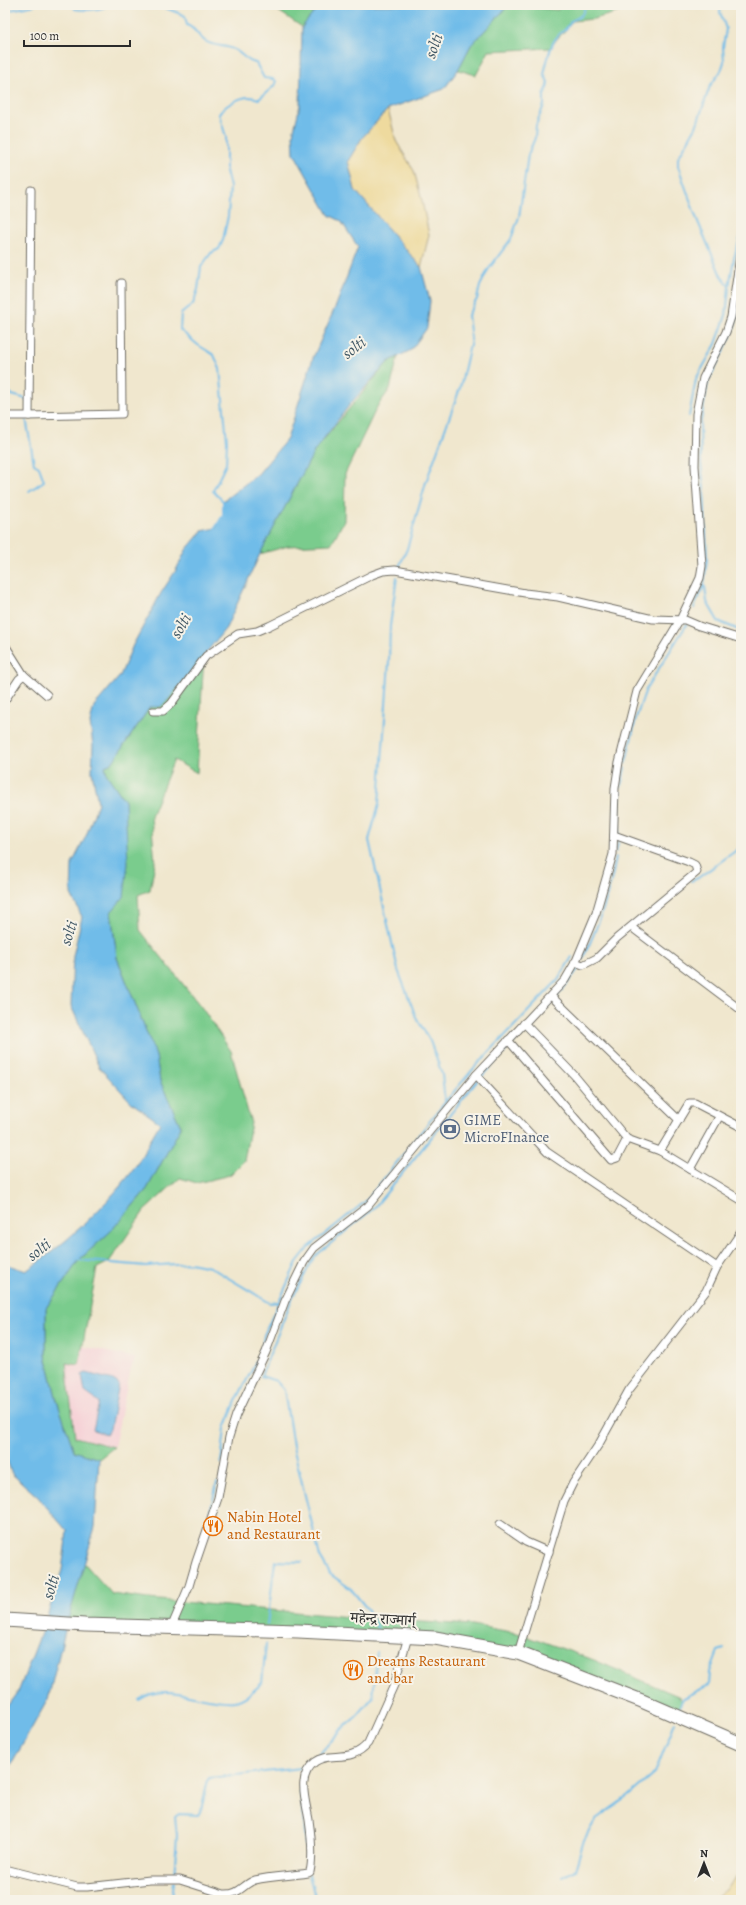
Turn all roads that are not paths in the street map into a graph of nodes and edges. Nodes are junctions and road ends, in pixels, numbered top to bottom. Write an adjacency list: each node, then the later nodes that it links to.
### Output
1 (31, 190): 5 (street)
2 (741, 250): 6 (street)
3 (121, 283): 5 (street)
4 (5, 416): 5 (street)
5 (29, 416)
6 (680, 620): 7 (street); 12 (street); 13 (street)
7 (741, 639)
8 (5, 644): 9 (street)
9 (24, 676): 10 (street); 11 (street)
10 (47, 695)
11 (5, 700)
12 (153, 712)
13 (614, 835): 14 (street); 15 (street)
14 (631, 927): 15 (street); 17 (street)
15 (575, 962): 16 (street)
16 (551, 996): 18 (street); 22 (street)
17 (741, 1010)
18 (524, 1023): 19 (street); 24 (street)
19 (508, 1040): 20 (street); 24 (street)
20 (476, 1075): 29 (street); 33 (street)
21 (719, 1117): 22 (street); 23 (street); 26 (street)
22 (679, 1120): 25 (street)
23 (741, 1127)
24 (627, 1139): 25 (street)
25 (660, 1151): 26 (street)
26 (690, 1169): 27 (street)
27 (741, 1200)
28 (741, 1232): 29 (street)
29 (717, 1267): 31 (street)
30 (500, 1524): 31 (street)
31 (549, 1552): 35 (street)
32 (5, 1620): 33 (highway, महेन्द्र राज्मार्ग्)
33 (171, 1628): 34 (highway, महेन्द्र राज्मार्ग्)
34 (408, 1637): 35 (highway, महेन्द्र राज्मार्ग्); 37 (street)
35 (518, 1653): 36 (highway, महेन्द्र राज्मार्ग्)
36 (741, 1744)
37 (5, 1869)

